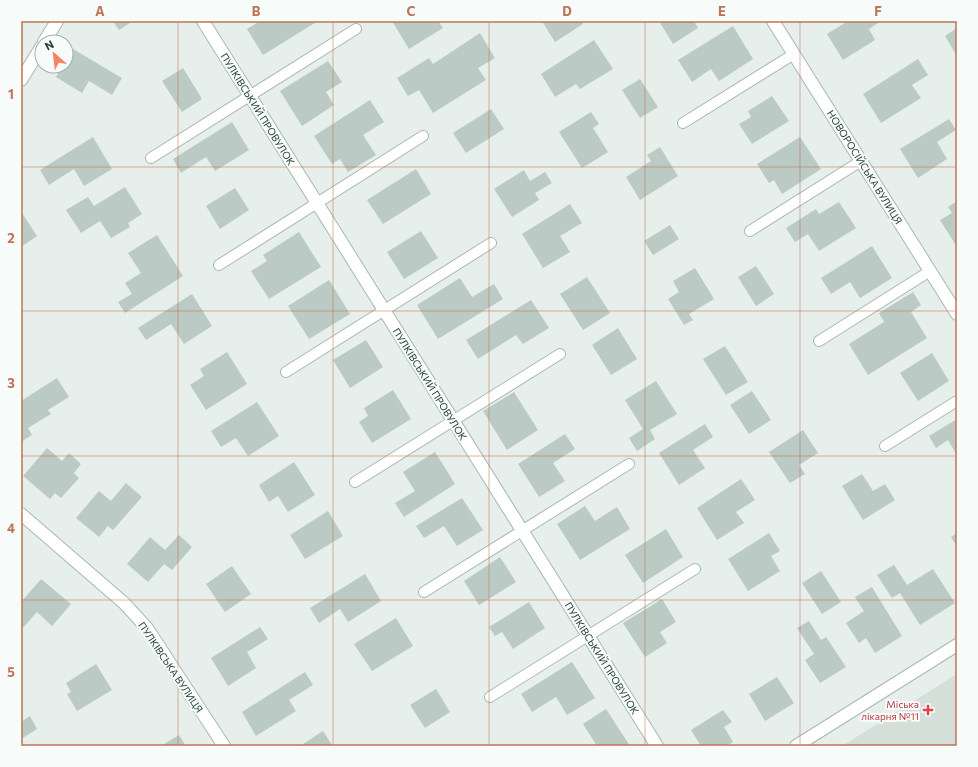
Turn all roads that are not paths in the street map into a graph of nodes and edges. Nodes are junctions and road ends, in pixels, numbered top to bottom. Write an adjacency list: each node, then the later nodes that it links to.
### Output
1 (57, 21): 5 (street)
2 (202, 21): 9 (street, ПУЛКІВСЬКИЙ ПРОВУЛОК)
3 (773, 21): 6 (street, НОВОРОСІЙСЬКА ВУЛИЦЯ)
4 (356, 29): 9 (lane)
5 (49, 34)
6 (794, 54): 10 (lane); 13 (street, НОВОРОСІЙСЬКА ВУЛИЦЯ)
7 (34, 59): 8 (street)
8 (21, 80)
9 (249, 96): 12 (lane); 14 (street, ПУЛКІВСЬКИЙ ПРОВУЛОК)
10 (683, 123)
11 (424, 136): 14 (lane)
12 (151, 158)
13 (861, 161): 15 (lane); 18 (street, НОВОРОСІЙСЬКА ВУЛИЦЯ)
14 (317, 203): 17 (lane); 19 (street, ПУЛКІВСЬКИЙ ПРОВУЛОК)
15 (750, 231)
16 (491, 243): 19 (lane)
17 (219, 265)
18 (930, 271): 20 (street, НОВОРОСІЙСЬКА ВУЛИЦЯ); 21 (lane)
19 (384, 310): 23 (lane); 25 (street, ПУЛКІВСЬКИЙ ПРОВУЛОК)
20 (957, 314)
21 (819, 341)
22 (560, 354): 25 (lane)
23 (286, 372)
24 (957, 401): 26 (lane)
25 (453, 421): 28 (lane); 30 (street, ПУЛКІВСЬКИЙ ПРОВУЛОК)
26 (885, 446)
27 (629, 464): 30 (lane)
28 (355, 482)
29 (21, 514): 36 (street, ПУЛКІВСЬКА ВУЛИЦЯ)
30 (522, 531): 32 (lane); 33 (street, ПУЛКІВСЬКИЙ ПРОВУЛОК)
31 (695, 569): 33 (lane)
32 (424, 592)
33 (588, 636): 35 (lane); 37 (street, ПУЛКІВСЬКИЙ ПРОВУЛОК)
34 (957, 645): 38 (street)
35 (490, 697)
36 (224, 746)
37 (657, 746)
38 (796, 746)

